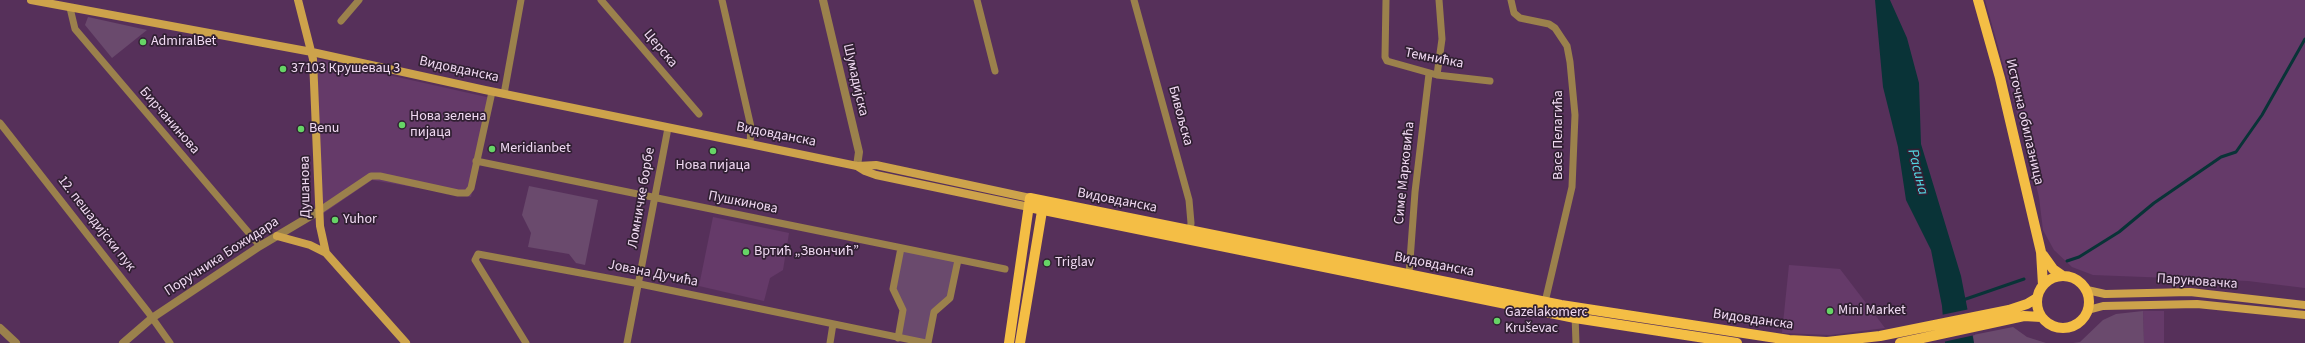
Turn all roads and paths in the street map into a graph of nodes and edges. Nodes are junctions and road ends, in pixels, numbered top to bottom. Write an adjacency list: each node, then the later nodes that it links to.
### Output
1 (31, 0): 14 (main road, Видовданска)
2 (298, 0): 17 (main road, Душанова)
3 (359, 0): 16 (street)
4 (521, 0): 23 (street)
5 (601, 0): 24 (street, Церска)
6 (722, 0): 27 (street)
7 (823, 0): 29 (street, Шумадијска)
8 (977, 0): 18 (street)
9 (1134, 0): 34 (street, Бивољска)
10 (1386, 0): 19 (street, Темнићка)
11 (1439, 0): 20 (street)
12 (1511, 0): 51 (street, Васе Пелагића)
13 (1978, 0): 39 (main road, Источна обилазница)
14 (41, 1): 15 (main road, Видовданска)
15 (70, 8): 17 (main road, Видовданска); 37 (street, Бирчанинова)
16 (341, 21)
17 (312, 52): 22 (main road, Видовданска); 33 (main road, Душанова)
18 (995, 70)
19 (1429, 74): 20 (street, Темнићка); 44 (street, Симе Марковића)
20 (1437, 75): 21 (street, Темнићка)
21 (1490, 81)
22 (492, 92): 23 (main road, Видовданска); 28 (street, Поручника Божидара)
23 (504, 94): 26 (main road, Видовданска)
24 (699, 114)
25 (0, 122): 58 (street, 12. пешадијски пук)
26 (668, 128): 27 (main road, Видовданска); 30 (street, Ломничке борбе)
27 (750, 144): 29 (main road, Видовданска)
28 (476, 161): 30 (street, Пушкинова); 33 (street, Поручника Божидара)
29 (857, 166): 31 (main road, Видовданска)
30 (655, 198): 38 (street, Пушкинова); 47 (street, Ломничке борбе)
31 (1030, 202): 32 (main road, Видовданска); 74 (main road)
32 (1043, 205): 34 (main road, Видовданска); 36 (main road, Видовданска); 75 (main road)
33 (319, 211): 35 (street, Поручника Божидара); 40 (main road, Душанова)
34 (1191, 230): 36 (street, Бивољска); 43 (main road, Видовданска)
35 (277, 236): 37 (street, Поручника Божидара); 40 (main road)
36 (1188, 241): 46 (main road, Видовданска)
37 (260, 246): 58 (street, Поручника Божидара)
38 (901, 248): 41 (street, Пушкинова); 63 (street)
39 (2041, 252): 45 (main road, Источна обилазница); 48 (main road, Источна обилазница)
40 (326, 253): 69 (main road, Душанова)
41 (958, 260): 42 (street, Пушкинова); 73 (street)
42 (1005, 270)
43 (1393, 271): 44 (main road, Видовданска); 46 (main road)
44 (1409, 274): 51 (main road, Видовданска)
45 (2063, 276): 48 (main road); 49 (main road)
46 (1391, 282): 59 (main road, Видовданска)
47 (640, 284): 60 (street, Јована Дучића); 70 (street, Јована Дучића); 71 (street, Ломничке борбе)
48 (2042, 285): 50 (main road)
49 (2087, 290): 52 (main road, Паруновачка); 54 (main road)
50 (2037, 298): 55 (main road); 57 (main road)
51 (1545, 302): 53 (main road, Видовданска)
52 (2305, 305)
53 (1576, 307): 59 (street); 62 (main road, Видовданска)
54 (2088, 310): 56 (main road, Паруновачка); 57 (main road)
55 (2010, 314): 57 (main road); 65 (main road, Видовданска); 79 (main road)
56 (2305, 315)
57 (2041, 317)
58 (152, 318): 67 (street, Поручника Божидара); 68 (street, 12. пешадијски пук)
59 (1575, 318): 64 (main road, Видовданска); 76 (street)
60 (833, 324): 63 (street, Јована Дучића); 72 (street)
61 (0, 328): 66 (street)
62 (1706, 328): 64 (street); 78 (main road, Видовданска)
63 (898, 338): 73 (street, Јована Дучића)
64 (1704, 341): 77 (main road, Видовданска)
65 (1841, 342): 78 (main road, Видовданска)
66 (16, 343)
67 (123, 343)
68 (170, 343)
69 (406, 343)
70 (526, 343)
71 (627, 343)
72 (830, 343)
73 (927, 343)
74 (1009, 343)
75 (1020, 343)
76 (1576, 343)
77 (1737, 343)
78 (1827, 343)
79 (1900, 343)

